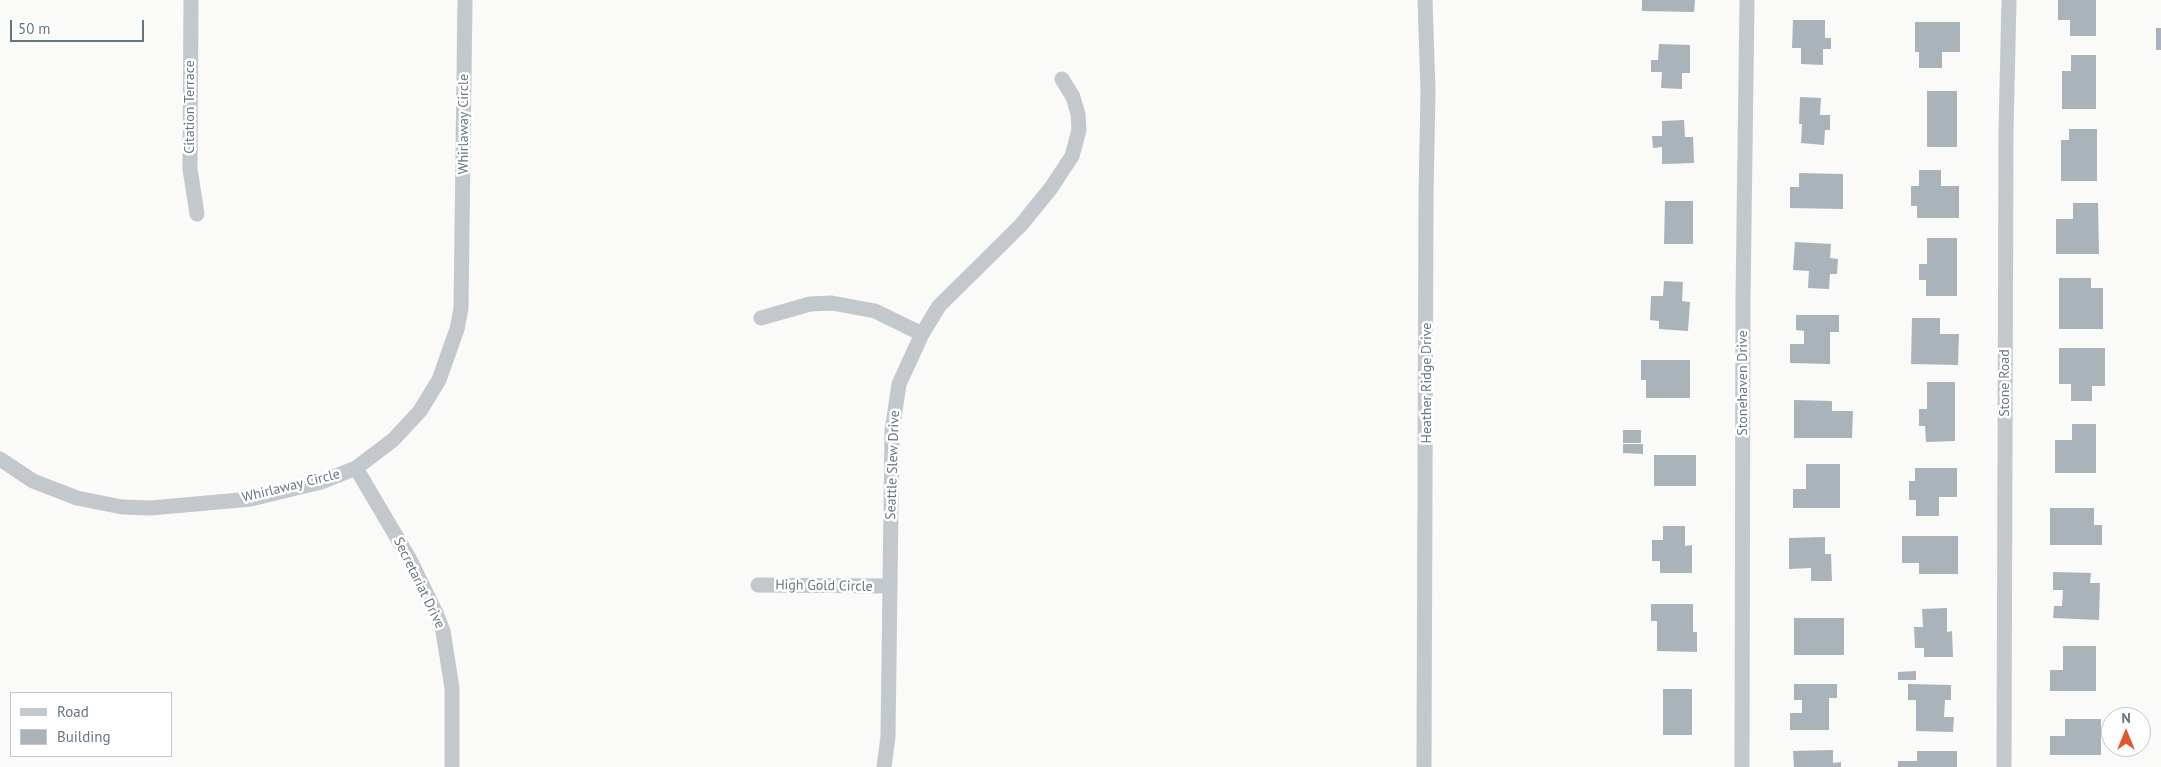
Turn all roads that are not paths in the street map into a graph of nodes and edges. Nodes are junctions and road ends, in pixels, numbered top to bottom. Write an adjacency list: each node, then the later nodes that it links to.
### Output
1 (191, 0): 7 (street, Citation Terrace)
2 (465, 0): 11 (street, Whirlaway Circle)
3 (1424, 0): 16 (street, Heather Ridge Drive)
4 (1747, 0): 17 (street, Stonehaven Drive)
5 (2009, 0): 18 (street, Stone Road)
6 (1062, 79): 9 (street, Seattle Slew Drive)
7 (197, 214)
8 (761, 318): 9 (street)
9 (922, 334): 13 (street, Seattle Slew Drive)
10 (0, 459): 11 (street, Whirlaway Circle)
11 (356, 468): 14 (street, Secretariat Drive)
12 (758, 585): 13 (street, High Gold Circle)
13 (889, 586): 15 (street, Seattle Slew Drive)
14 (452, 767)
15 (884, 767)
16 (1424, 767)
17 (1742, 767)
18 (2004, 767)

